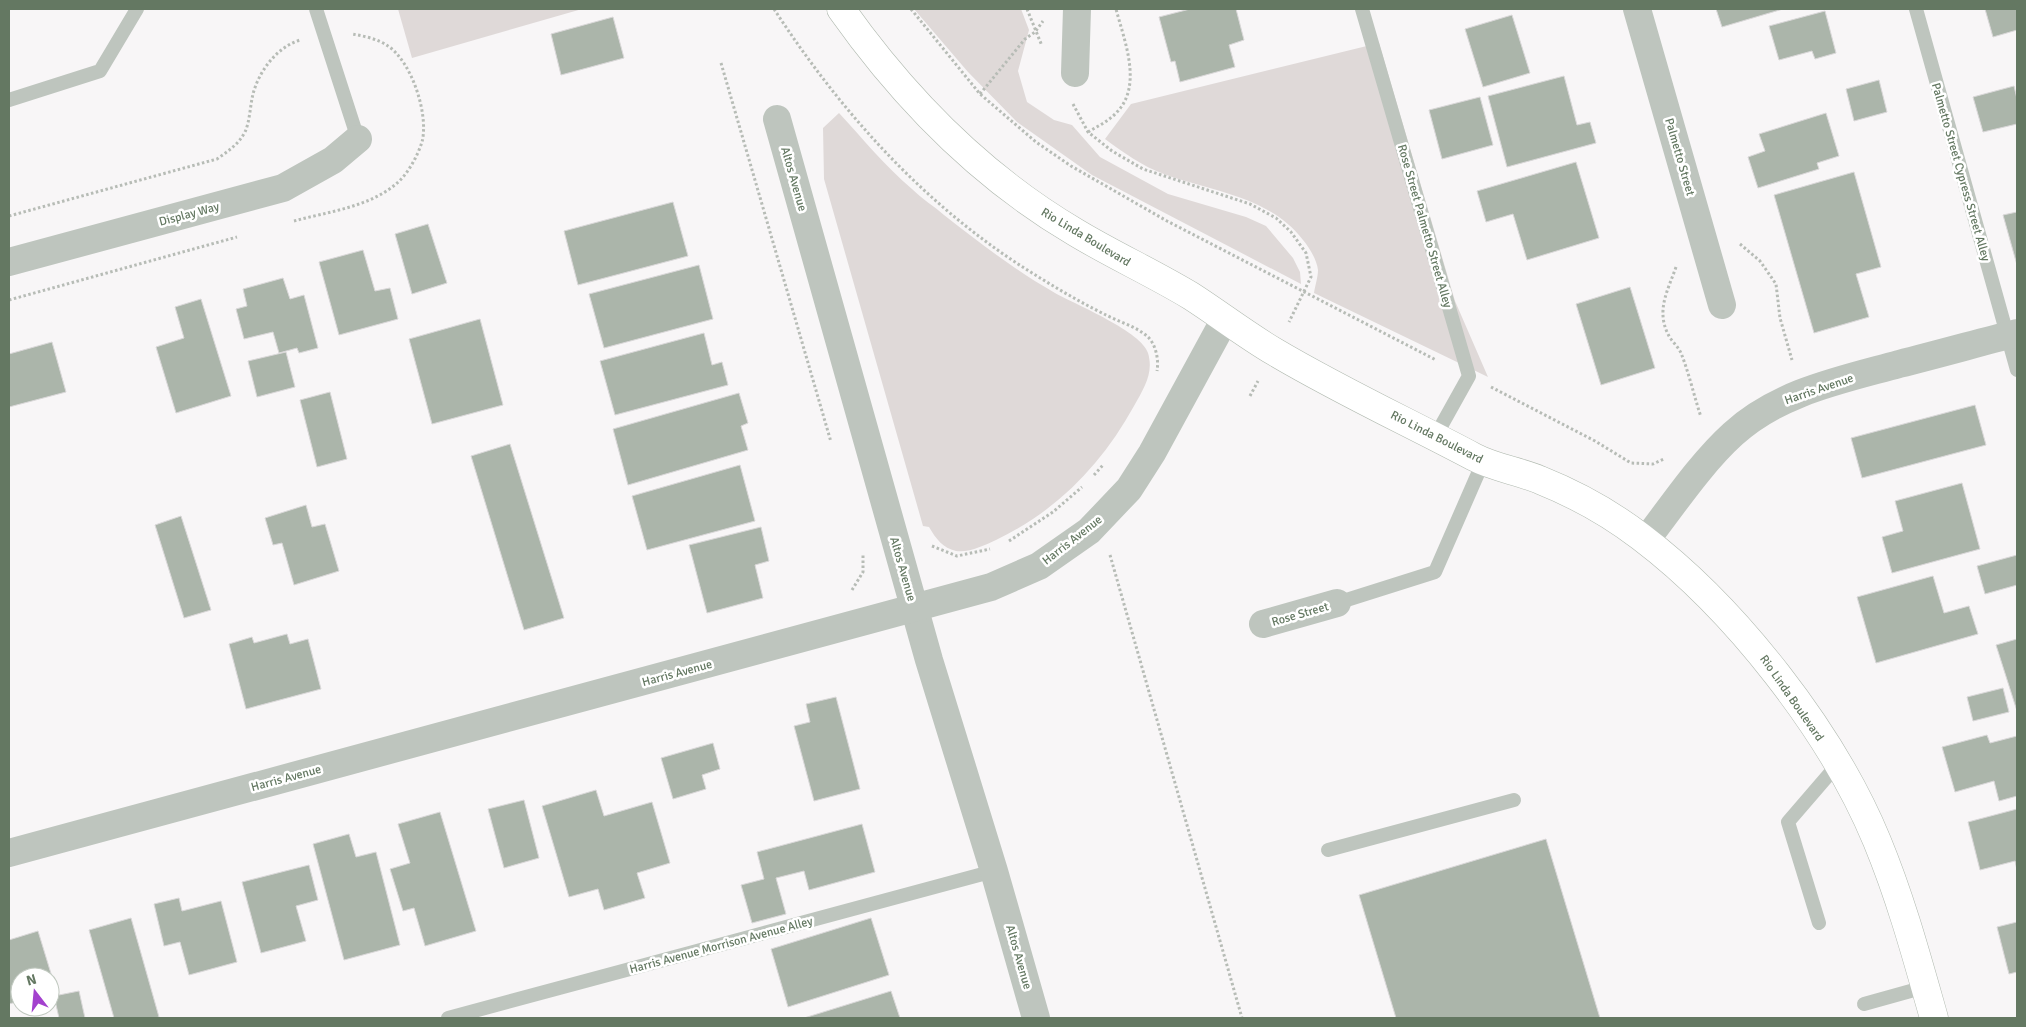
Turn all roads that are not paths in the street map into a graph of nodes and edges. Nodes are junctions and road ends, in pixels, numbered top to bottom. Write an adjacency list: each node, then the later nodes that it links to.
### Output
1 (137, 9): 9 (lane)
2 (316, 9): 11 (lane)
3 (841, 9): 14 (main road, Rio Linda Boulevard)
4 (1077, 9): 8 (street)
5 (1362, 9): 17 (lane, Rose Street Palmetto Street Alley)
6 (1638, 9): 13 (street, Palmetto Street)
7 (1916, 9): 15 (lane, Palmetto Street Cypress Street Alley)
8 (1075, 73)
9 (9, 100)
10 (777, 118): 21 (street, Altos Avenue)
11 (358, 139): 12 (street, Display Way)
12 (9, 262)
13 (1722, 305)
14 (1225, 319): 17 (main road, Rio Linda Boulevard); 21 (street, Harris Avenue)
15 (2012, 334): 16 (lane, Palmetto Street Cypress Street Alley); 19 (street, Harris Avenue)
16 (2017, 370)
17 (1436, 437): 18 (main road, Rio Linda Boulevard)
18 (1483, 462): 19 (main road, Rio Linda Boulevard); 20 (lane)
19 (1646, 540): 23 (main road, Rio Linda Boulevard)
20 (1337, 603): 22 (street, Rose Street)
21 (914, 609): 26 (street, Harris Avenue); 27 (street, Altos Avenue)
22 (1263, 624)
23 (1838, 764): 28 (lane); 29 (main road, Rio Linda Boulevard)
24 (1514, 800): 25 (lane)
25 (1328, 850)
26 (9, 853)
27 (994, 871): 31 (lane, Harris Avenue Morrison Avenue Alley); 32 (street, Altos Avenue)
28 (1819, 923)
29 (1925, 987): 30 (lane); 33 (main road, Rio Linda Boulevard)
30 (1864, 1004)
31 (448, 1018)
32 (1036, 1018)
33 (1934, 1018)

